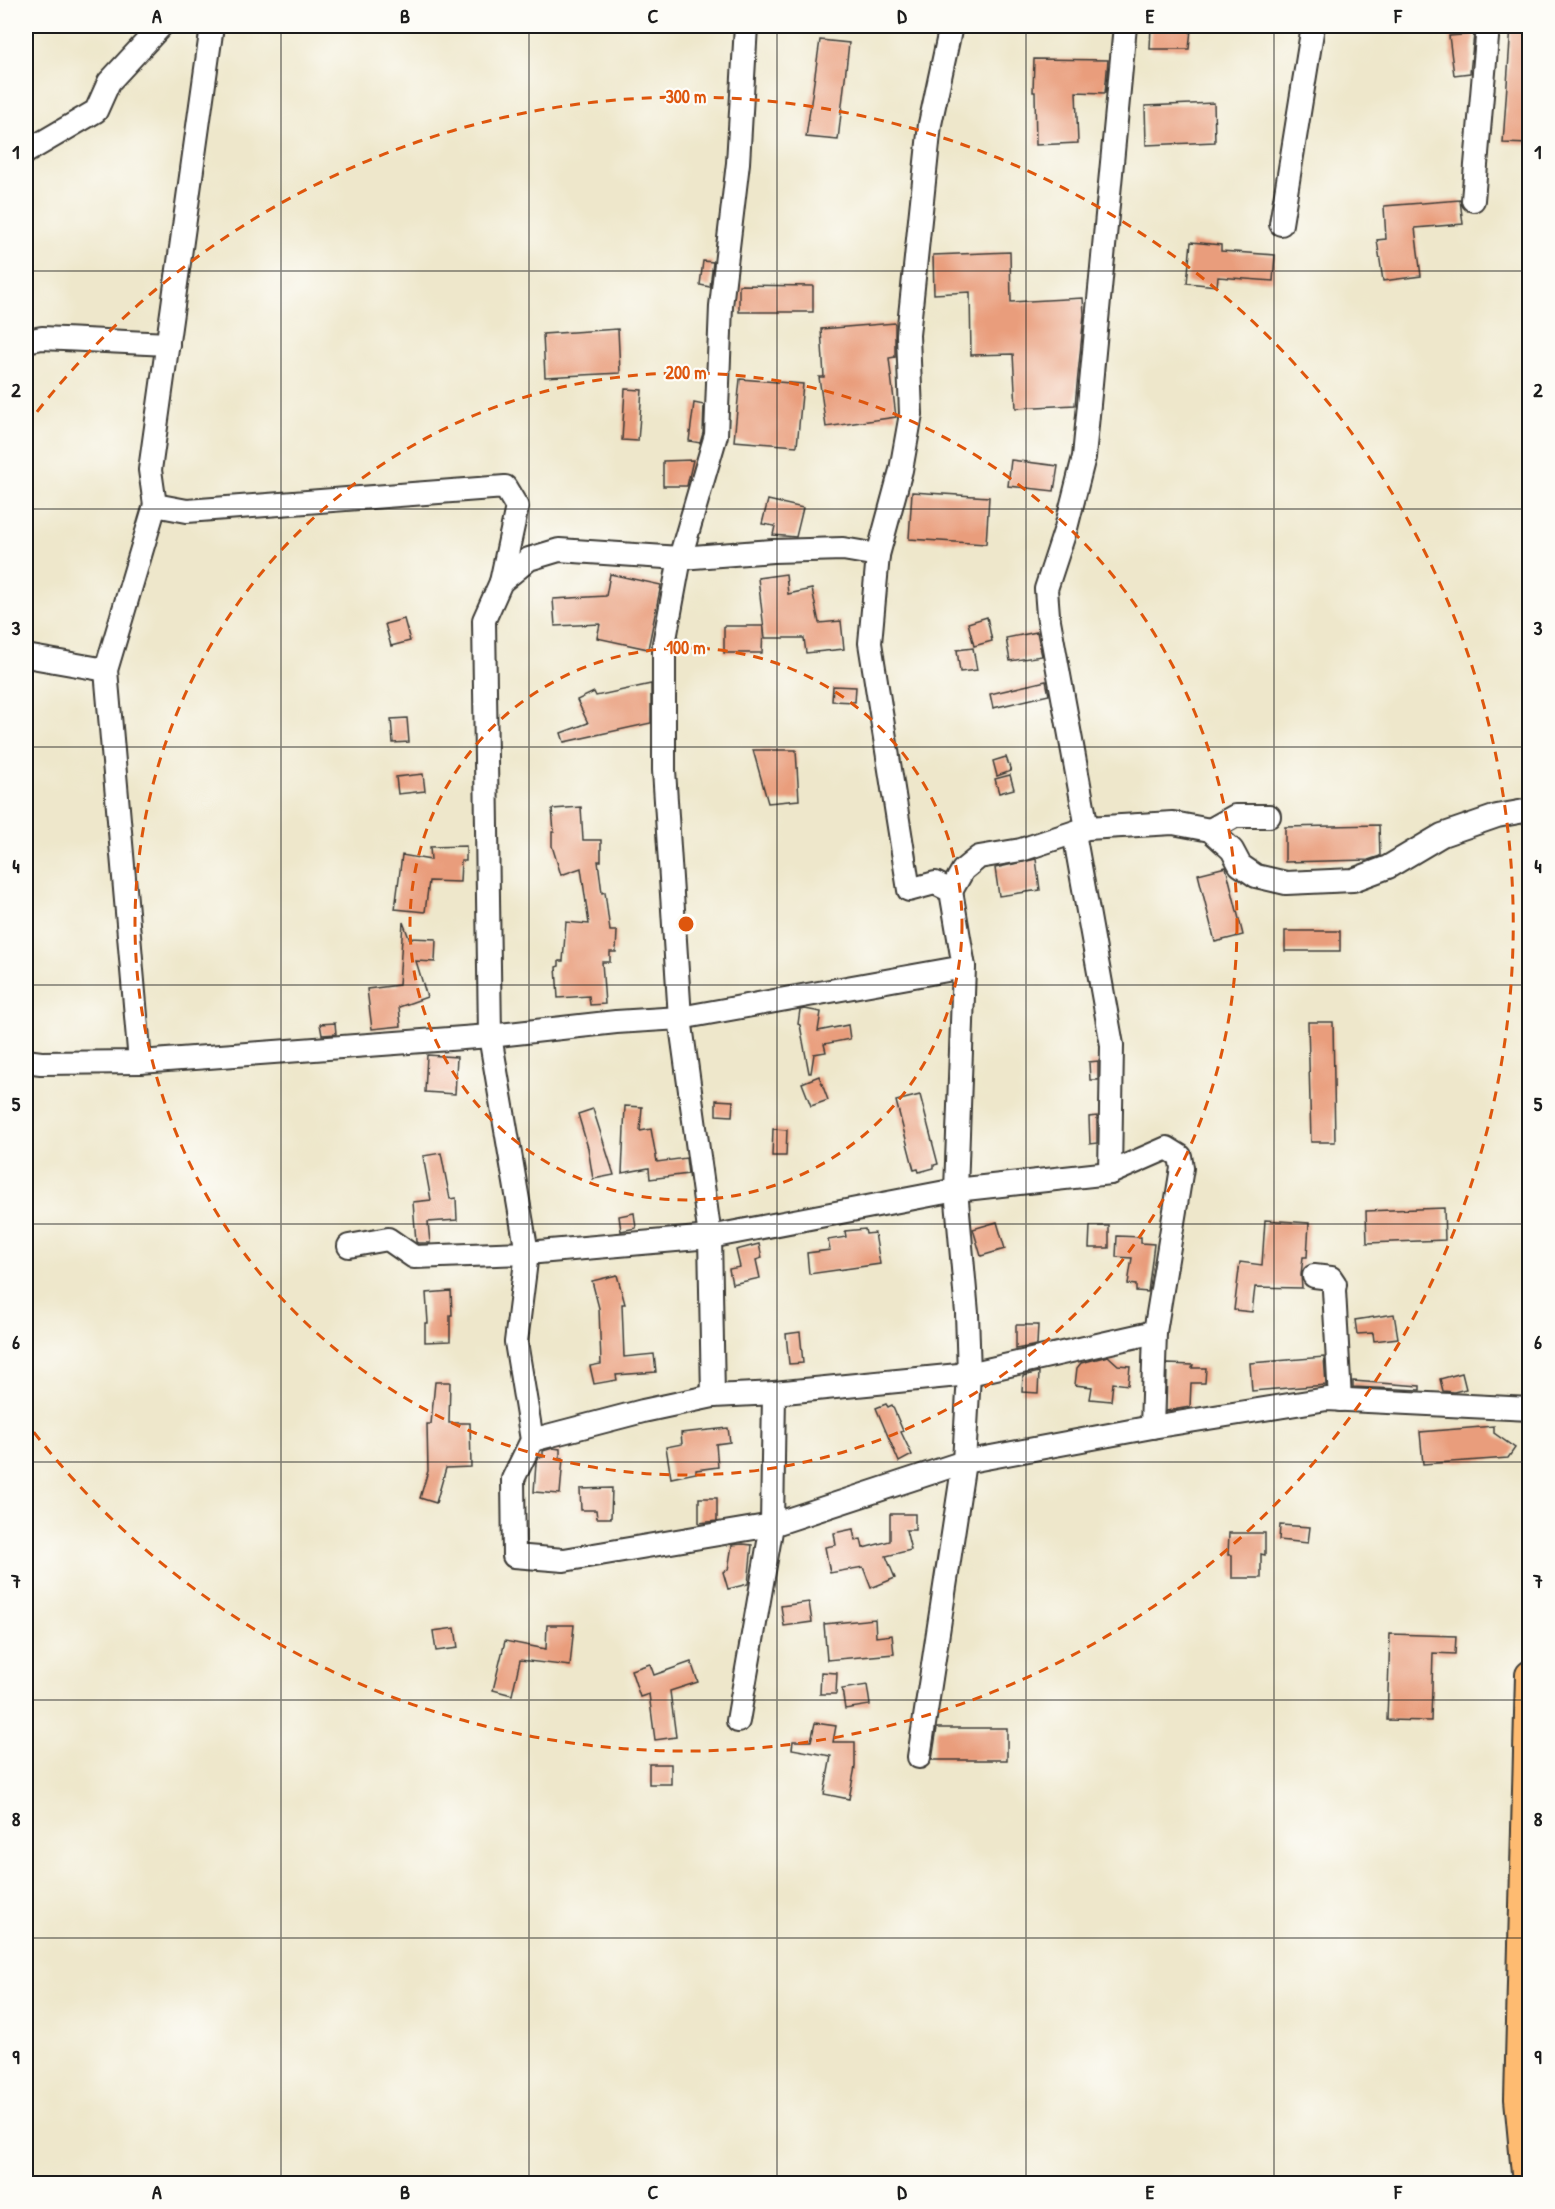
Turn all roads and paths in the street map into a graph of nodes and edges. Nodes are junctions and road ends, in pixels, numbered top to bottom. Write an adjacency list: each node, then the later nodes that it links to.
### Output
1 (161, 26): 8 (street)
2 (212, 26): 12 (street)
3 (746, 26): 15 (street)
4 (951, 26): 14 (street)
5 (1125, 26): 22 (street)
6 (1313, 26): 10 (street)
7 (1488, 26): 9 (street)
8 (26, 152)
9 (1473, 200)
10 (1281, 224)
11 (26, 341): 12 (street)
12 (168, 344): 13 (street)
13 (155, 505): 16 (street); 18 (street)
14 (878, 555): 15 (street); 23 (street)
15 (680, 558): 16 (street); 25 (street)
16 (501, 582): 26 (street)
17 (26, 656): 18 (street)
18 (106, 670): 28 (street)
19 (1530, 810): 21 (street)
20 (1269, 816): 21 (street)
21 (1210, 830): 22 (street)
22 (1080, 831): 23 (street); 29 (street)
23 (943, 887): 24 (street)
24 (964, 967): 25 (street); 30 (street)
25 (680, 1018): 26 (street); 31 (street)
26 (490, 1036): 28 (street); 33 (street)
27 (26, 1061): 28 (street)
28 (140, 1062)
29 (1110, 1173): 30 (street); 35 (street)
30 (956, 1190): 31 (street); 36 (street)
31 (710, 1237): 33 (street); 38 (street)
32 (349, 1246): 33 (street)
33 (527, 1253): 42 (street)
34 (1314, 1276): 39 (street)
35 (1155, 1332): 36 (street); 41 (street)
36 (969, 1374): 37 (street); 43 (street)
37 (774, 1393): 38 (street); 44 (street)
38 (713, 1396): 42 (street)
39 (1340, 1400): 40 (street); 41 (street)
40 (1530, 1409)
41 (1152, 1427): 43 (street)
42 (532, 1440): 44 (street)
43 (964, 1462): 44 (street); 47 (street)
44 (772, 1525): 46 (street)
45 (1529, 1678): 48 (main road)
46 (738, 1721)
47 (919, 1757)
48 (1526, 1982): 49 (main road)
49 (1528, 2179)

